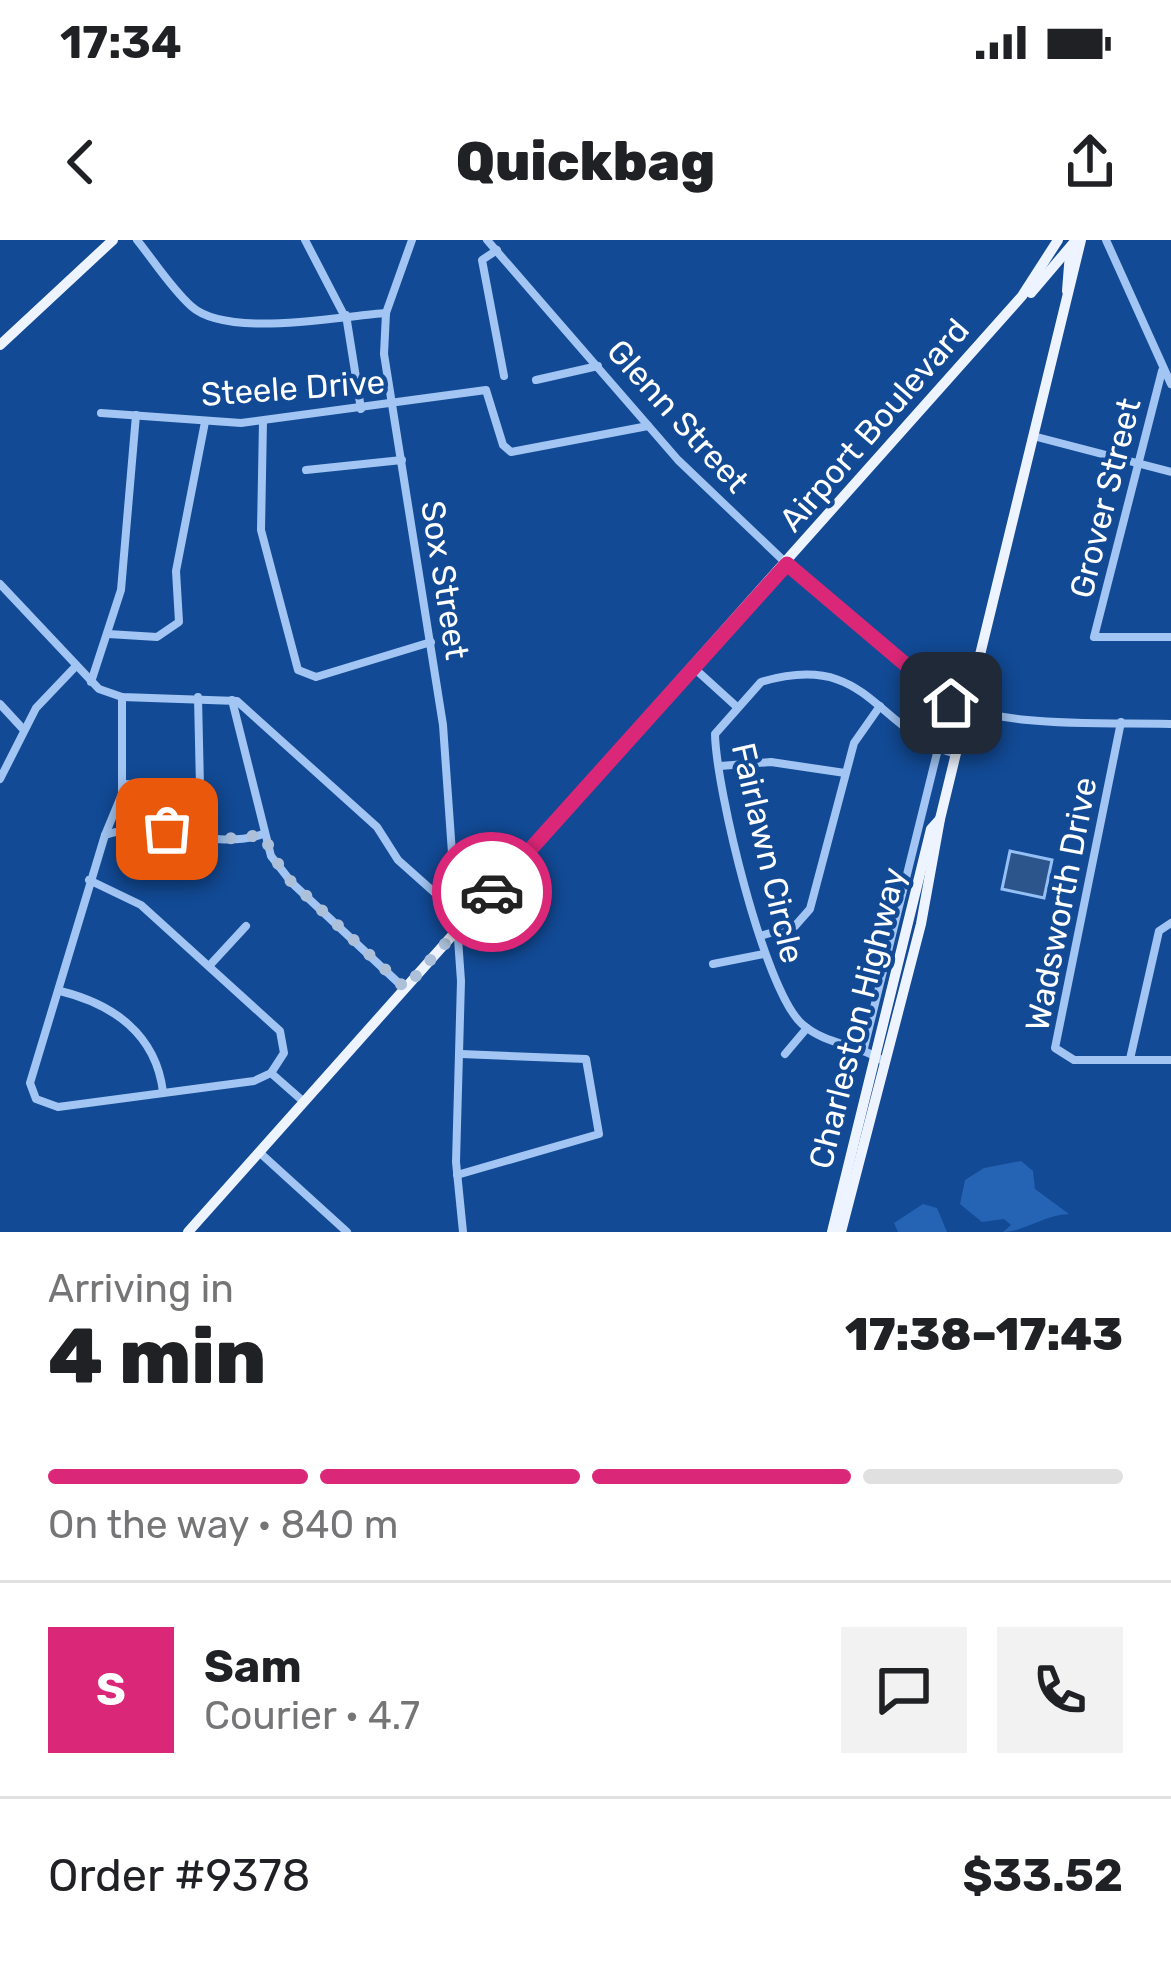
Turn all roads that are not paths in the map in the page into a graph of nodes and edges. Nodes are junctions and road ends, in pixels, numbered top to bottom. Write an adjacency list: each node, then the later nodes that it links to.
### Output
1 (89, 240): 12 (street)
2 (113, 240): 12 (main road)
3 (137, 240): 16 (street)
4 (305, 240): 16 (street)
5 (412, 240): 15 (street, Sox Street)
6 (487, 240): 11 (street, Glenn Street)
7 (1058, 240): 13 (main road, Airport Boulevard)
8 (1125, 240): 10 (street)
9 (1075, 242): 13 (main road, Airport Boulevard); 14 (main road, Charleston Highway)
10 (1107, 242): 19 (street)
11 (498, 250): 18 (street, Glenn Street); 20 (street)
12 (99, 253): 17 (main road)
13 (1028, 294): 14 (main road); 35 (main road, Airport Boulevard)
14 (1064, 307): 30 (main road, Charleston Highway)
15 (386, 313): 16 (street); 23 (street, Sox Street)
16 (345, 315): 24 (street)
17 (0, 345)
18 (598, 366): 21 (street); 29 (street, Glenn Street)
19 (1162, 371): 22 (street); 32 (street, Grover Street)
20 (504, 376)
21 (536, 380)
22 (1170, 381)
23 (394, 406): 24 (street, Steele Drive); 29 (street, Steele Drive); 31 (street, Sox Street)
24 (361, 410): 27 (street, Steele Drive)
25 (101, 413): 26 (street, Steele Drive)
26 (136, 415): 28 (street, Steele Drive); 37 (street)
27 (263, 421): 28 (street, Steele Drive); 39 (street)
28 (205, 422): 37 (street)
29 (648, 426): 35 (street, Glenn Street)
30 (1033, 436): 32 (street); 49 (main road, Charleston Highway)
31 (402, 460): 33 (street); 39 (street, Sox Street)
32 (1138, 464): 34 (street); 38 (street, Grover Street)
33 (306, 470)
34 (1171, 472)
35 (787, 564): 41 (main road, Airport Boulevard); 49 (street, Glenn Street)
36 (0, 584): 40 (street)
37 (108, 634): 42 (street)
38 (1171, 638)
39 (430, 642): 62 (street, Sox Street)
40 (76, 666): 42 (street); 52 (street)
41 (694, 668): 48 (street); 65 (main road, Airport Boulevard)
42 (91, 682): 43 (street)
43 (122, 697): 44 (street); 58 (street)
44 (198, 698): 45 (street); 58 (street)
45 (231, 698): 60 (street); 62 (street)
46 (0, 704): 52 (street)
47 (880, 706): 48 (street, Fairlawn Circle); 53 (street, Fairlawn Circle); 56 (street)
48 (736, 707): 55 (street, Fairlawn Circle)
49 (966, 709): 50 (street); 54 (main road, Charleston Highway)
50 (1121, 722): 51 (street); 76 (street, Wadsworth Drive)
51 (1171, 724)
52 (23, 729): 57 (street)
53 (938, 749): 54 (street, Fairlawn Circle); 75 (street, Charleston Highway)
54 (955, 754): 75 (main road, Charleston Highway)
55 (721, 766): 56 (street); 66 (street, Fairlawn Circle)
56 (845, 773): 66 (street)
57 (0, 778)
58 (122, 784): 59 (street)
59 (105, 835): 60 (street); 61 (street)
60 (263, 835): 70 (street)
61 (89, 880): 69 (street); 71 (street)
62 (453, 909): 65 (street, Sox Street)
63 (1171, 922): 76 (street)
64 (246, 926): 69 (street)
65 (454, 934): 70 (main road, Airport Boulevard); 73 (street, Sox Street)
66 (760, 936): 67 (street, Fairlawn Circle)
67 (764, 955): 68 (street); 72 (street, Fairlawn Circle)
68 (712, 964)
69 (210, 965): 78 (street)
70 (405, 988): 80 (main road, Airport Boulevard)
71 (60, 991): 79 (street); 79 (street)
72 (807, 1028): 74 (street); 75 (street)
73 (460, 1054): 82 (street, Sox Street); 82 (street)
74 (785, 1054)
75 (875, 1055): 86 (main road, Charleston Highway); 87 (main road, Charleston Highway)
76 (1130, 1060): 77 (street, Wadsworth Drive)
77 (1171, 1060)
78 (271, 1073): 79 (street); 80 (street)
79 (163, 1092)
80 (304, 1102): 81 (main road, Airport Boulevard)
81 (260, 1152): 83 (main road, Airport Boulevard); 84 (street)
82 (457, 1174): 85 (street, Sox Street)
83 (188, 1232)
84 (346, 1232)
85 (463, 1232)
86 (832, 1232)
87 (841, 1232)

